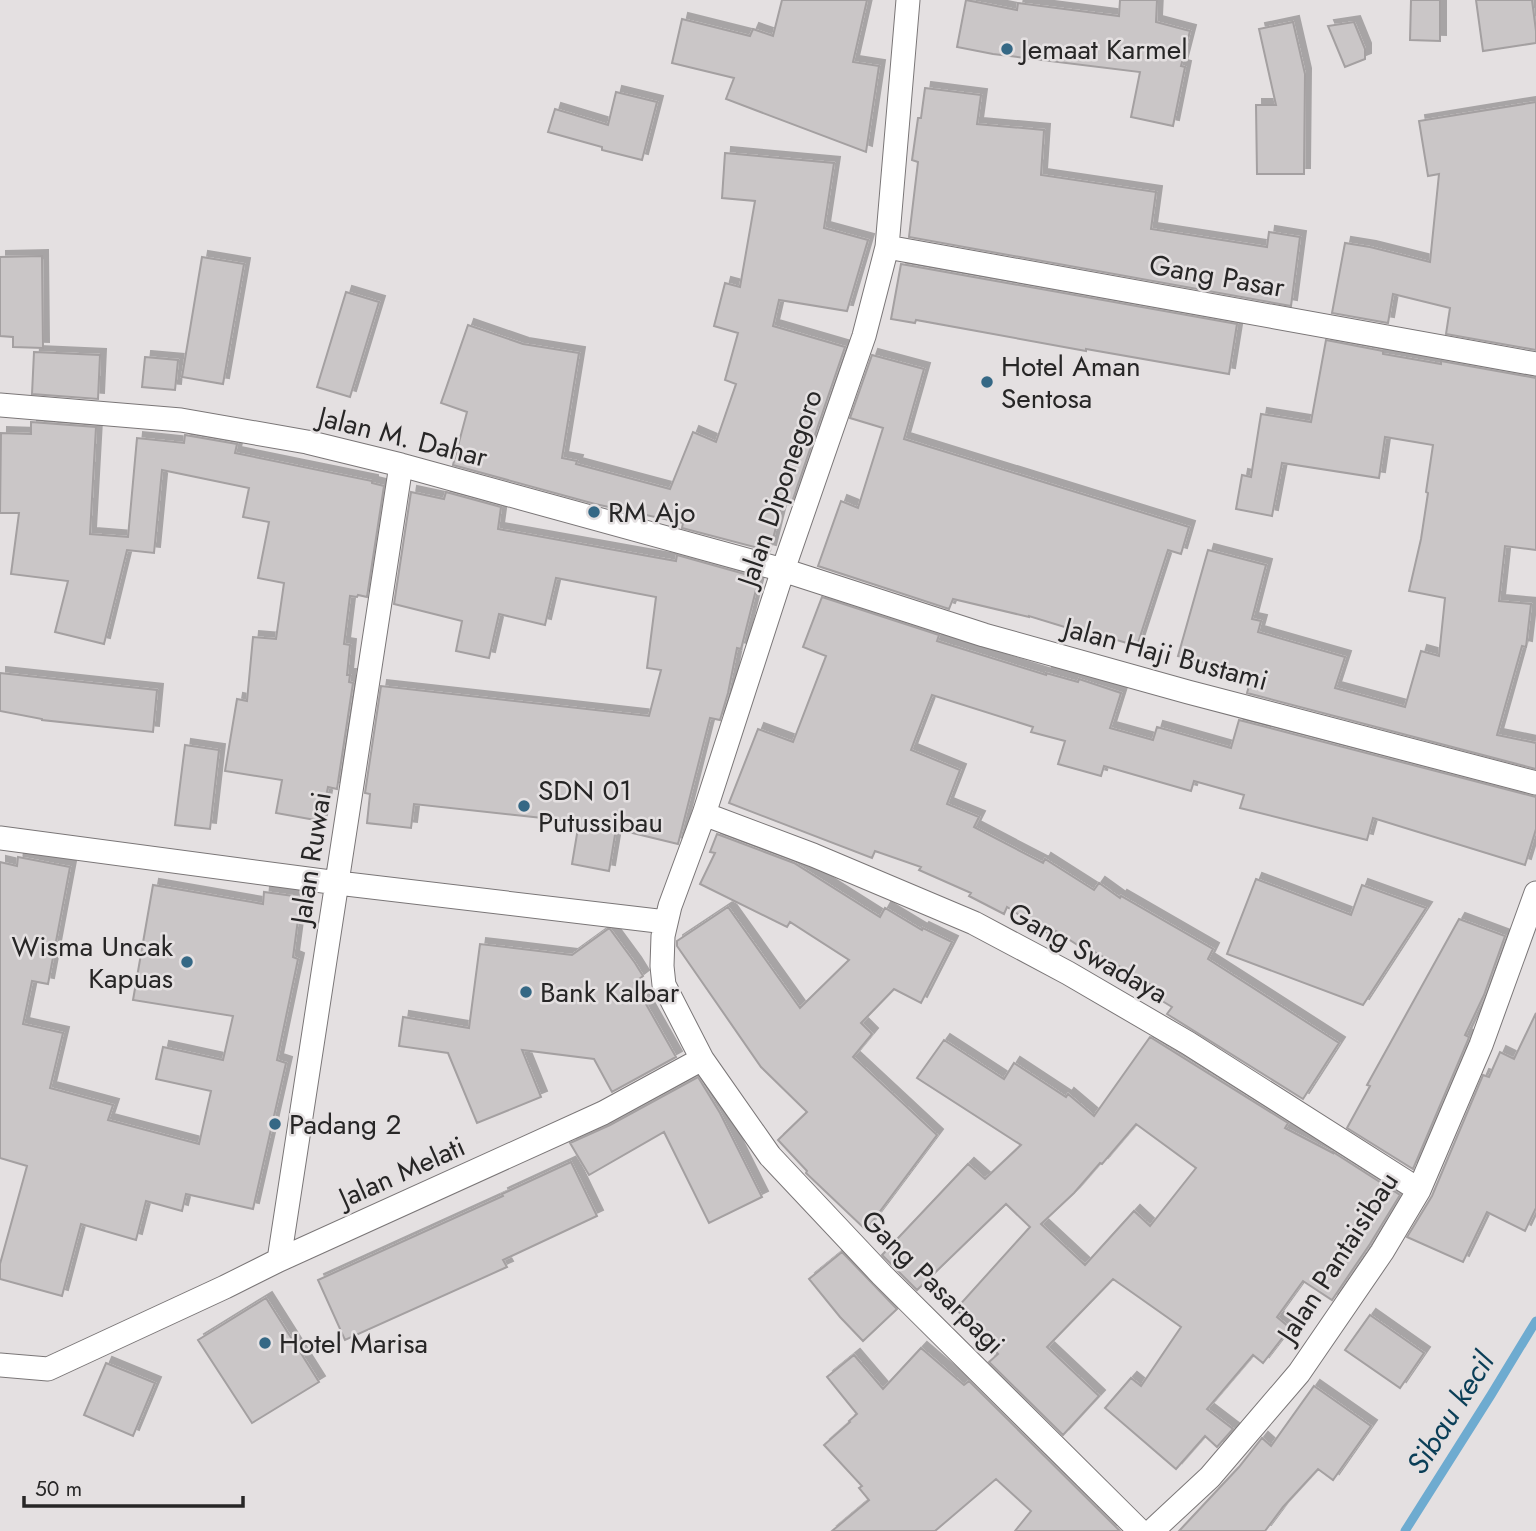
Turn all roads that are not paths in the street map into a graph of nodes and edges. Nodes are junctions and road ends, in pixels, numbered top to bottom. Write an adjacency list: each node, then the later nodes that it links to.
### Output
1 (908, 0): 2 (street, Jalan Diponegoro)
2 (887, 247): 3 (street, Gang Pasar); 6 (street, Jalan Diponegoro)
3 (1536, 364)
4 (0, 405): 5 (street, Jalan M. Dahar)
5 (401, 465): 6 (street, Jalan M. Dahar); 10 (street, Jalan Ruwai)
6 (783, 570): 7 (street, Jalan Haji Bustami); 8 (street, Jalan Diponegoro)
7 (1536, 783)
8 (704, 814): 12 (street, Jalan Diponegoro); 14 (street, Gang Swadaya)
9 (0, 838): 10 (street)
10 (338, 883): 12 (street); 15 (street, Jalan Ruwai)
11 (1536, 893): 14 (street, Jalan Pantaisibau)
12 (666, 922): 13 (street, Jalan Diponegoro)
13 (702, 1059): 15 (street, Jalan Melati); 17 (street, Gang Pasarpagi)
14 (1419, 1190): 18 (street, Jalan Pantaisibau)
15 (279, 1260): 16 (street, Jalan Melati)
16 (0, 1365)
17 (1140, 1531)
18 (1152, 1531)

